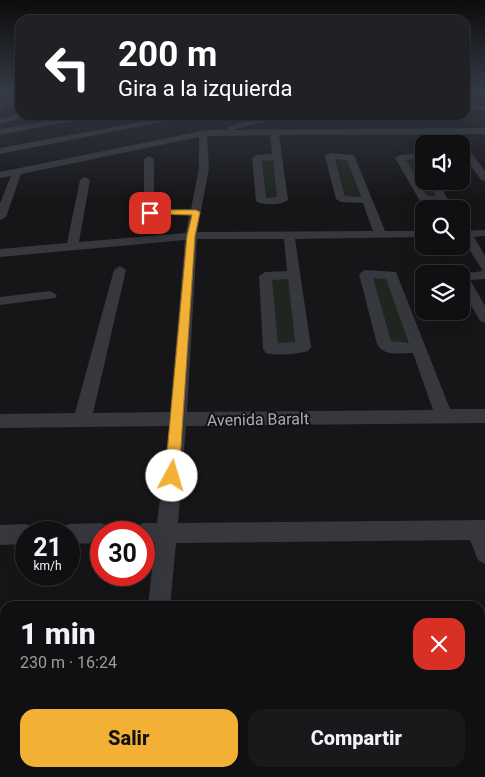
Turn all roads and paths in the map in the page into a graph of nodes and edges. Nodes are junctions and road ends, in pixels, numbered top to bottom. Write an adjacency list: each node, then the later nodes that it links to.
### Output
1 (27, 127): 6 (street)
2 (152, 127): 7 (street)
3 (168, 127): 7 (street)
4 (232, 127): 9 (street)
5 (485, 131): 10 (street)
6 (0, 132)
7 (157, 133): 9 (street); 11 (street); 15 (street)
8 (274, 133): 9 (street); 10 (street); 13 (street)
9 (205, 134): 23 (street)
10 (414, 148): 19 (street)
11 (0, 151)
12 (485, 156): 17 (street)
13 (277, 157): 13 (street)
14 (149, 159): 23 (street)
15 (17, 172): 16 (street); 24 (street)
16 (0, 175)
17 (485, 178)
18 (85, 180): 32 (street)
19 (415, 184)
20 (419, 190): 21 (street)
21 (438, 190)
22 (367, 200): 22 (street); 25 (street)
23 (196, 212): 30 (street)
24 (0, 217)
25 (380, 234): 26 (street); 29 (street)
26 (415, 234)
27 (470, 234): 28 (street)
28 (485, 234)
29 (289, 235): 30 (street); 36 (street)
30 (191, 236): 32 (street); 44 (street)
31 (470, 244): 34 (street)
32 (72, 247): 33 (street)
33 (0, 254)
34 (485, 268)
35 (120, 270): 46 (street)
36 (292, 275): 36 (street)
37 (485, 275): 40 (street)
38 (50, 295): 39 (street)
39 (0, 301)
40 (485, 318)
41 (419, 348): 41 (street); 43 (street)
42 (485, 416): 43 (street, Avenida Baralt)
43 (444, 417): 44 (street, Avenida Baralt)
44 (178, 420): 46 (street, Avenida Baralt); 49 (street)
45 (0, 421): 46 (street, Avenida Baralt)
46 (82, 421)
47 (481, 530): 49 (street); 52 (street)
48 (155, 532): 49 (street)
49 (166, 532): 53 (street)
50 (15, 534): 51 (street)
51 (0, 535)
52 (485, 553)
53 (159, 601)

